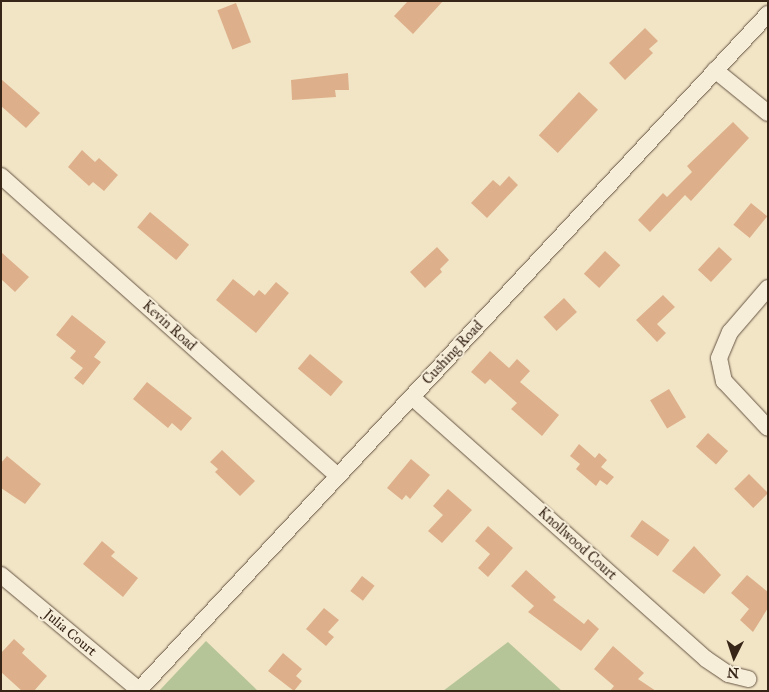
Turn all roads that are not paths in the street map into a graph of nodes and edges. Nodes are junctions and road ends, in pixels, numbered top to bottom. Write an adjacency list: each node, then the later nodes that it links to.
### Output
1 (768, 14): 2 (street, Cushing Road)
2 (716, 70): 3 (street); 6 (street, Cushing Road)
3 (768, 113)
4 (1, 176): 8 (street, Kevin Road)
5 (768, 288): 7 (street)
6 (412, 396): 8 (street, Cushing Road); 10 (street, Knollwood Court)
7 (768, 428)
8 (338, 476): 11 (street, Cushing Road)
9 (1, 575): 11 (street, Julia Court)
10 (748, 679)
11 (138, 691)

